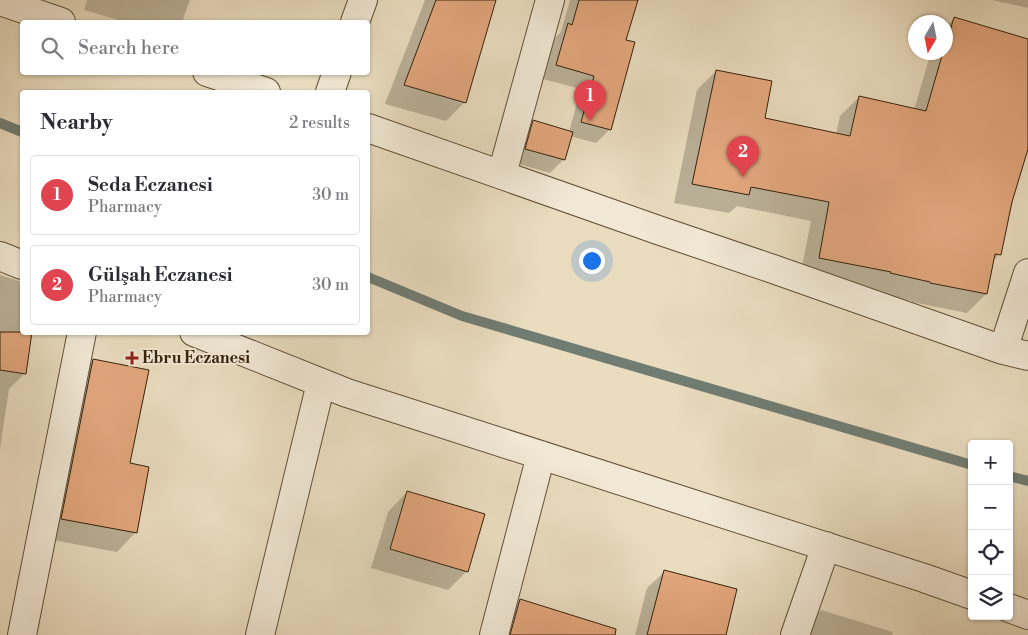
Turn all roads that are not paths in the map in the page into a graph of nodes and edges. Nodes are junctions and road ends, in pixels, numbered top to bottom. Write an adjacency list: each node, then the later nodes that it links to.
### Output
1 (363, 0): 5 (street)
2 (550, 0): 11 (street)
3 (0, 1): 4 (street)
4 (61, 14)
5 (356, 20)
6 (216, 75): 8 (street)
7 (336, 75): 9 (street)
8 (260, 90)
9 (331, 90)
10 (370, 129): 11 (street)
11 (502, 174): 17 (street)
12 (0, 256): 13 (street)
13 (20, 264)
14 (1028, 273): 17 (street)
15 (81, 335): 24 (street)
16 (201, 335): 18 (street)
17 (1016, 353)
18 (321, 383): 19 (street); 25 (street)
19 (541, 455): 20 (street); 26 (street)
20 (826, 546): 21 (street); 27 (street)
21 (968, 594)
22 (1013, 609): 23 (street)
23 (1028, 615)
24 (22, 635)
25 (260, 635)
26 (494, 635)
27 (795, 635)

